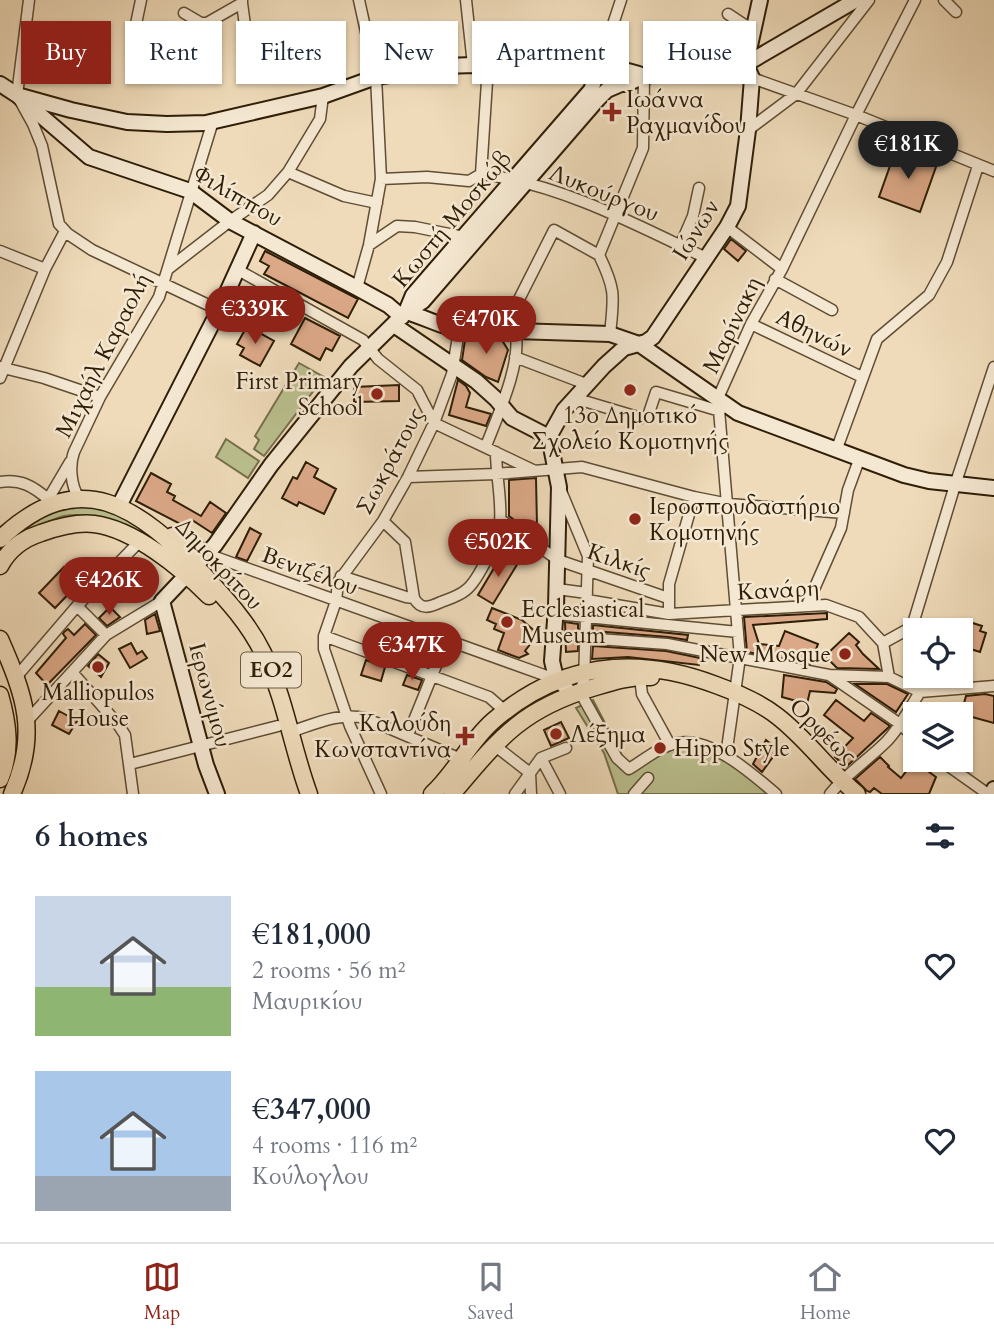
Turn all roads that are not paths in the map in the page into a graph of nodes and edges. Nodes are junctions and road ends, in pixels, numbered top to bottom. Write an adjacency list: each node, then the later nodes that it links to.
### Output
1 (30, 0): 15 (street)
2 (141, 0): 16 (street)
3 (359, 0): 18 (street)
4 (466, 0): 22 (street)
5 (621, 0): 19 (street)
6 (760, 0): 21 (street)
7 (856, 0): 23 (street)
8 (869, 0): 34 (street)
9 (915, 0): 37 (street, Μαρίνακη)
10 (944, 0): 12 (street)
11 (242, 1): 13 (street); 17 (street)
12 (956, 12)
13 (184, 13)
14 (728, 14): 20 (street)
15 (27, 21)
16 (137, 21)
17 (244, 21)
18 (364, 21)
19 (614, 21)
20 (738, 21)
21 (755, 21)
22 (472, 28)
23 (756, 58)
24 (21, 63): 35 (street)
25 (756, 79): 34 (street)
26 (360, 83): 36 (street)
27 (0, 84): 35 (street)
28 (376, 84): 44 (street)
29 (480, 84): 43 (street)
30 (593, 84): 45 (street, Κωστή Μοσκώβ)
31 (621, 84): 45 (street, Κωστή Μοσκώβ)
32 (644, 84): 49 (street)
33 (752, 84): 39 (street, Ιώνων)
34 (796, 94): 37 (street); 39 (street)
35 (17, 95): 38 (street); 47 (street, Φιλίππου); 52 (street)
36 (323, 96): 38 (street); 42 (street, Μιχαήλ Καραολή)
37 (856, 115): 40 (street); 61 (street, Μαρίνακη)
38 (213, 121): 47 (street, Μιχαήλ Καραολή)
39 (748, 130): 51 (street, Ιώνων)
40 (978, 166): 41 (street); 79 (street)
41 (994, 171)
42 (288, 172): 48 (street); 50 (street, Μιχαήλ Καραολή)
43 (481, 174): 44 (street, Λυκούργου); 45 (street, Λυκούργου)
44 (381, 179): 48 (street)
45 (520, 181): 49 (street, Λυκούργου); 54 (street, Κωστή Μοσκώβ); 68 (street, Κωστή Μοσκώβ)
46 (699, 188): 56 (street)
47 (190, 191): 50 (street, Φιλίππου); 63 (street, Μιχαήλ Καραολή)
48 (377, 203): 55 (street)
49 (614, 215): 56 (street, Λυκούργου); 58 (street)
50 (230, 221): 53 (street, Φιλίππου); 63 (street, Μιχαήλ Καραολή)
51 (727, 227): 59 (street, Ιώνων); 61 (street)
52 (65, 231): 60 (street); 63 (street)
53 (254, 233): 62 (street); 65 (street, Φιλίππου)
54 (464, 237): 55 (street); 68 (street, Κωστή Μοσκώβ)
55 (369, 245): 65 (street)
56 (680, 246): 59 (street, Λυκούργου)
57 (0, 251): 60 (street)
58 (599, 255): 70 (street); 72 (street)
59 (706, 258): 73 (street, Ιώνων)
60 (45, 269): 77 (street)
61 (782, 269): 64 (street, Μαρίνακη)
62 (238, 270): 66 (street); 74 (street)
63 (165, 277): 66 (street); 82 (street, Μιχαήλ Καραολή)
64 (775, 279): 67 (street); 69 (street, Μαρίνακη)
65 (357, 288): 68 (street, Φιλίππου)
66 (220, 308): 105 (street)
67 (832, 310)
68 (401, 318): 71 (street); 74 (street); 76 (street, Φιλίππου)
69 (751, 324): 79 (street, Αθηνών); 84 (street, Μαρίνακη)
70 (511, 327): 71 (street); 72 (street); 75 (street)
71 (458, 330): 76 (street, Σωκράτους)
72 (610, 334): 73 (street)
73 (639, 344): 81 (street, Ιώνων); 84 (street)
74 (369, 346): 86 (street); 112 (street)
75 (515, 357): 81 (street); 85 (street)
76 (454, 366): 85 (street, Φιλίππου); 86 (street, Σωκράτους)
77 (2, 367): 80 (street); 82 (street)
78 (994, 367): 98 (street)
79 (862, 377): 89 (street)
80 (0, 378)
81 (586, 384): 83 (street, Ιώνων)
82 (100, 397): 92 (street, Μιχαήλ Καραολή)
83 (574, 398): 84 (street); 87 (street, Ιώνων)
84 (719, 405): 89 (street); 104 (street)
85 (501, 406): 87 (street, Φιλίππου); 88 (street)
86 (434, 423): 88 (street); 96 (street, Σωκράτους)
87 (549, 437): 93 (street)
88 (486, 446): 90 (street)
89 (836, 451): 91 (street)
90 (496, 452): 94 (street); 95 (street)
91 (859, 460): 98 (street); 106 (street)
92 (71, 461): 102 (street, Μιχαήλ Καραολή); 103 (street)
93 (555, 468): 94 (street); 99 (street); 101 (street)
94 (534, 470): 95 (street)
95 (496, 474): 96 (street); 107 (street)
96 (408, 477): 108 (street, Σωκράτους)
97 (0, 482): 103 (street)
98 (955, 485): 100 (street); 129 (street)
99 (559, 487): 114 (street); 116 (street)
100 (994, 488)
101 (694, 497): 104 (street); 121 (street)
102 (79, 498): 103 (main road, Δημοκρίτου / ΕΟ2); 105 (main road, Δημοκρίτου / ΕΟ2)
103 (48, 503): 110 (main road, Δημοκρίτου / ΕΟ2)
104 (729, 504): 106 (street); 126 (street)
105 (119, 506): 109 (main road, Δημοκρίτου / ΕΟ2)
106 (844, 513): 124 (street)
107 (501, 520): 114 (street, Κιλκίς); 120 (street)
108 (383, 521): 117 (street, Σωκράτους); 120 (street)
109 (149, 524): 112 (main road); 115 (main road, Δημοκρίτου / ΕΟ2)
110 (0, 539)
111 (139, 542): 113 (main road, Δημοκρίτου / ΕΟ2); 115 (main road, Δημοκρίτου / ΕΟ2); 125 (street)
112 (207, 554): 115 (street); 123 (street, Βενιζέλου)
113 (2, 558)
114 (558, 560): 116 (street, Κιλκίς); 118 (street)
115 (191, 571): 122 (street); 160 (main road, Δημοκρίτου / ΕΟ2)
116 (588, 572): 119 (street); 121 (street, Κιλκίς)
117 (341, 576): 120 (street); 123 (street, Σωκράτους)
118 (557, 589): 119 (street, Κιλκίς); 127 (street)
119 (587, 597): 128 (street); 130 (street, Κιλκίς)
120 (414, 598)
121 (668, 598): 130 (street)
122 (162, 601): 133 (street); 165 (street, Ιερωνύμου)
123 (336, 601): 134 (street, Σωκράτους); 137 (street, Βενιζέλου)
124 (807, 605): 126 (street, Κανάρη); 138 (street, Κανάρη)
125 (77, 606): 133 (street); 144 (street)
126 (736, 611): 130 (street, Κανάρη); 131 (street)
127 (556, 614): 128 (street); 148 (street)
128 (586, 617): 130 (street); 135 (street)
129 (917, 618)
130 (668, 619): 131 (street); 139 (street)
131 (738, 632): 140 (street)
132 (903, 633): 138 (street)
133 (106, 635): 141 (street)
134 (324, 636): 145 (street); 156 (street)
135 (584, 638): 139 (street); 142 (street)
136 (0, 639): 144 (main road)
137 (446, 641): 145 (street); 148 (street, Βενιζέλου)
138 (883, 643): 147 (street)
139 (667, 644): 140 (street)
140 (740, 657): 143 (street); 154 (street)
141 (72, 672): 157 (street); 170 (street)
142 (584, 673): 148 (main road, Ορφέως); 151 (street); 154 (main road, Ορφέως)
143 (829, 674): 147 (street); 158 (street)
144 (17, 676): 157 (main road)
145 (431, 676): 155 (street); 161 (street)
146 (640, 677): 151 (main road, Ορφέως); 154 (main road, Ορφέως); 164 (street)
147 (889, 677): 152 (street)
148 (558, 680): 151 (street); 155 (main road, Ορφέως)
149 (994, 686): 150 (street)
150 (949, 689): 152 (street)
151 (580, 692): 163 (main road, Ορφέως); 164 (street)
152 (919, 692): 158 (street)
153 (0, 695): 162 (main road)
154 (736, 697): 167 (street); 175 (main road, Ορφέως)
155 (505, 711): 169 (main road, Ορφέως)
156 (346, 715): 160 (street); 161 (street); 183 (street)
157 (28, 720): 178 (main road)
158 (900, 724): 159 (street); 175 (street)
159 (903, 727)
160 (284, 729): 165 (street); 181 (main road, Δημοκρίτου / ΕΟ2); 182 (main road, Δημοκρίτου / ΕΟ2)
161 (408, 735): 169 (street)
162 (4, 742): 174 (main road)
163 (494, 745): 172 (street); 177 (main road, Ορφέως)
164 (670, 745): 167 (street)
165 (200, 746): 170 (street); 180 (street, Ιερωνύμου)
166 (566, 748): 168 (street)
167 (726, 756): 188 (street)
168 (541, 758): 172 (street); 186 (street)
169 (461, 759): 177 (main road, Ορφέως)
170 (130, 764): 179 (street)
171 (958, 772): 190 (street)
172 (530, 773): 184 (street); 185 (street)
173 (648, 778): 187 (street)
174 (0, 779)
175 (837, 789): 189 (main road, Ορφέως)
176 (994, 789): 190 (street)
177 (440, 793)
178 (12, 794)
179 (133, 794)
180 (217, 794)
181 (299, 794)
182 (309, 794)
183 (381, 794)
184 (514, 794)
185 (531, 794)
186 (560, 794)
187 (634, 794)
188 (776, 794)
189 (857, 794)
190 (990, 794)

